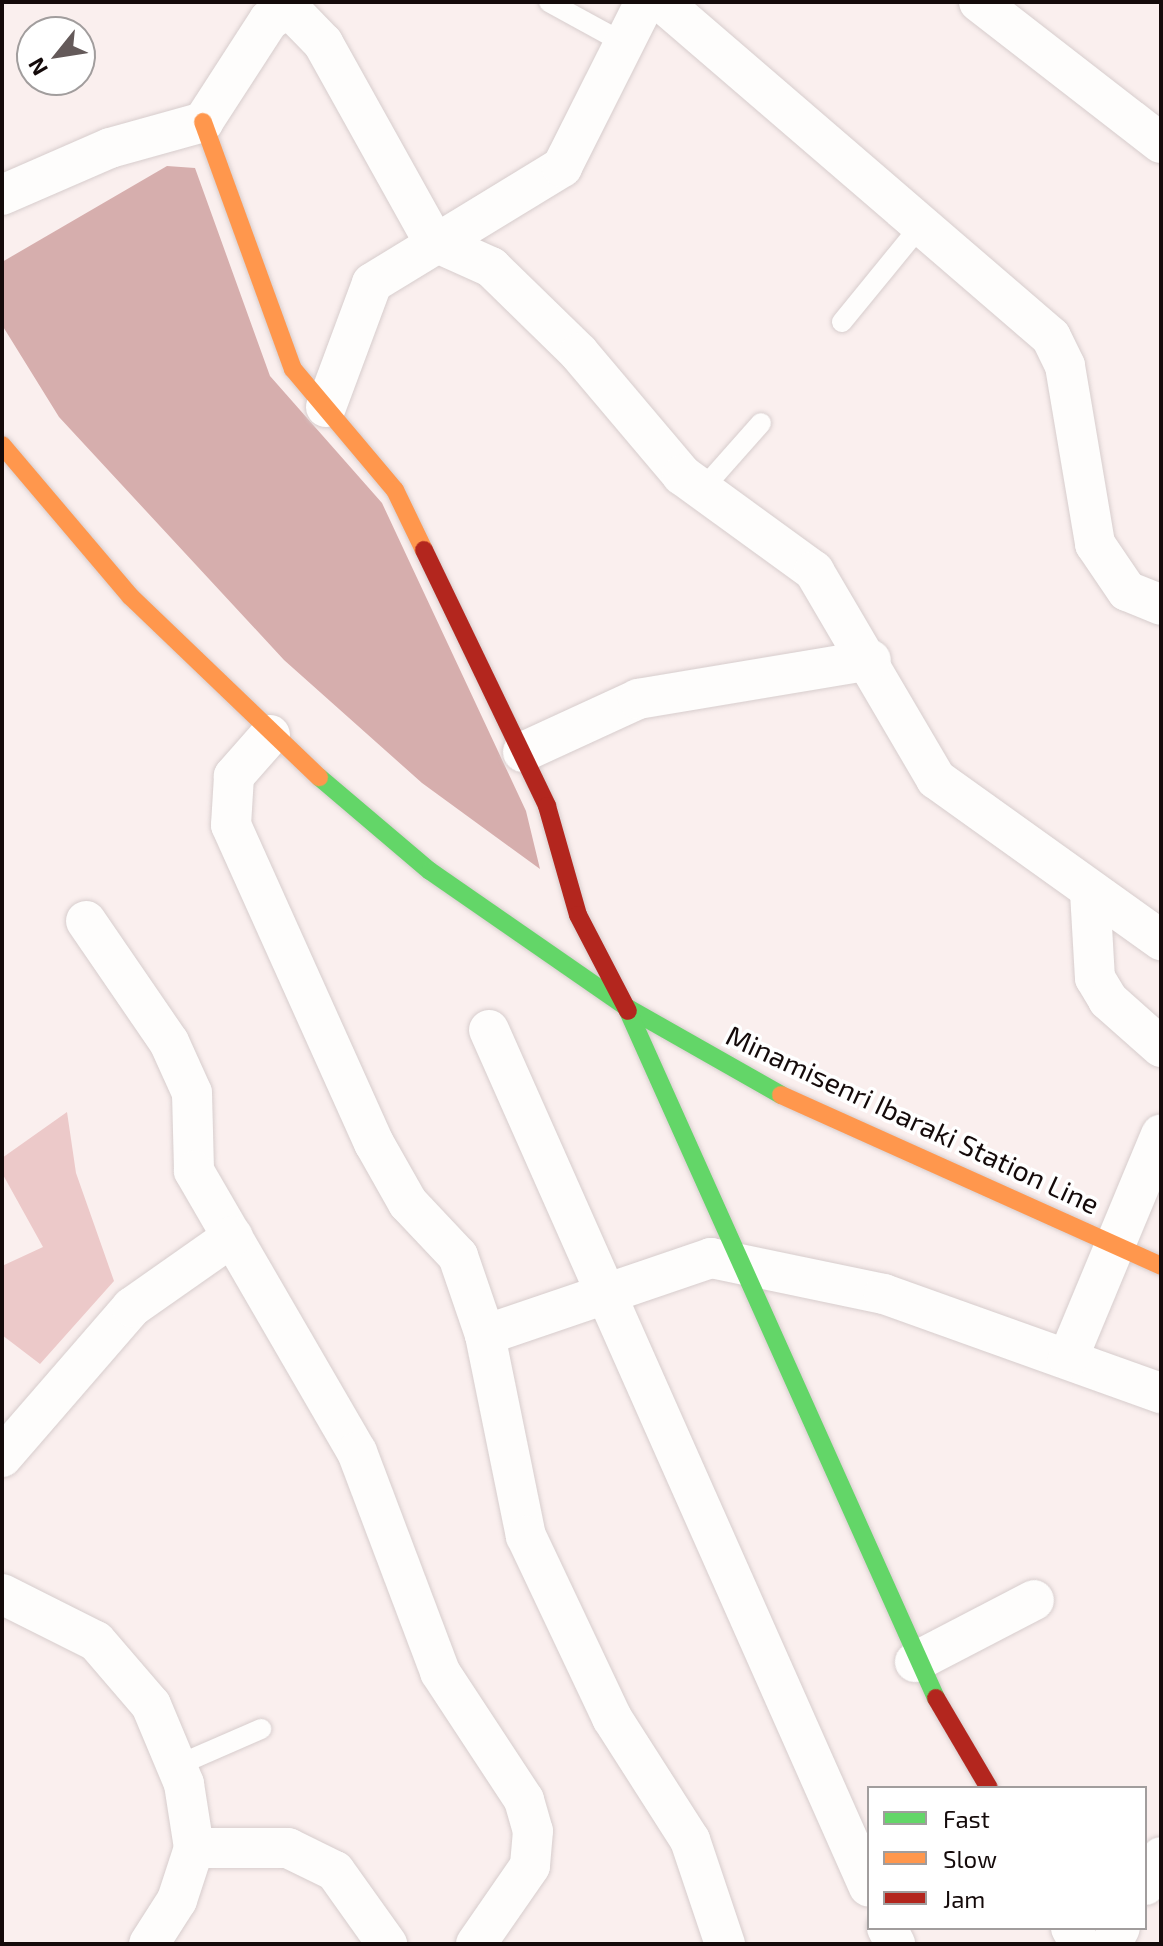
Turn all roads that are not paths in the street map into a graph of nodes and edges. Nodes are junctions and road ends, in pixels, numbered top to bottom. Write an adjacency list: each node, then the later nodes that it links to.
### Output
1 (549, 2): 5 (lane)
2 (645, 2): 5 (street)
3 (662, 2): 9 (street)
4 (979, 2): 7 (street)
5 (624, 43): 10 (street)
6 (203, 122): 8 (street); 10 (street); 12 (street)
7 (1161, 143)
8 (2, 195)
9 (922, 224): 11 (lane); 16 (street)
10 (433, 241): 12 (street); 15 (street)
11 (842, 322)
12 (326, 407): 19 (street)
13 (761, 423): 15 (lane)
14 (2, 445): 18 (street, Minamisenri Ibaraki Station Line)
15 (700, 492): 17 (street)
16 (1161, 605)
17 (871, 660): 19 (street); 20 (street)
18 (270, 735): 23 (street, Minamisenri Ibaraki Station Line); 33 (street)
19 (523, 752): 23 (street)
20 (1090, 892): 22 (street); 25 (street)
21 (86, 921): 28 (street)
22 (1161, 940)
23 (628, 1008): 29 (street, Minamisenri Ibaraki Station Line); 30 (street)
24 (489, 1030): 32 (street)
25 (1161, 1047)
26 (1161, 1135): 27 (street)
27 (1150, 1195): 29 (street)
28 (233, 1236): 36 (street); 49 (street)
29 (1111, 1244): 31 (street, Minamisenri Ibaraki Station Line); 34 (street)
30 (736, 1262): 32 (street); 34 (street); 39 (street)
31 (1161, 1266)
32 (606, 1296): 33 (street); 46 (street)
33 (485, 1335): 50 (street)
34 (1068, 1358): 35 (street)
35 (1161, 1393)
36 (2, 1457)
37 (2, 1594): 41 (street)
38 (1034, 1600): 39 (street)
39 (915, 1662): 42 (street)
40 (261, 1729): 41 (lane)
41 (176, 1766): 43 (street)
42 (988, 1786)
43 (194, 1848): 47 (street); 48 (street)
44 (1161, 1857): 45 (street)
45 (1147, 1882)
46 (867, 1883)
47 (149, 1944)
48 (387, 1944)
49 (476, 1944)
50 (725, 1944)

